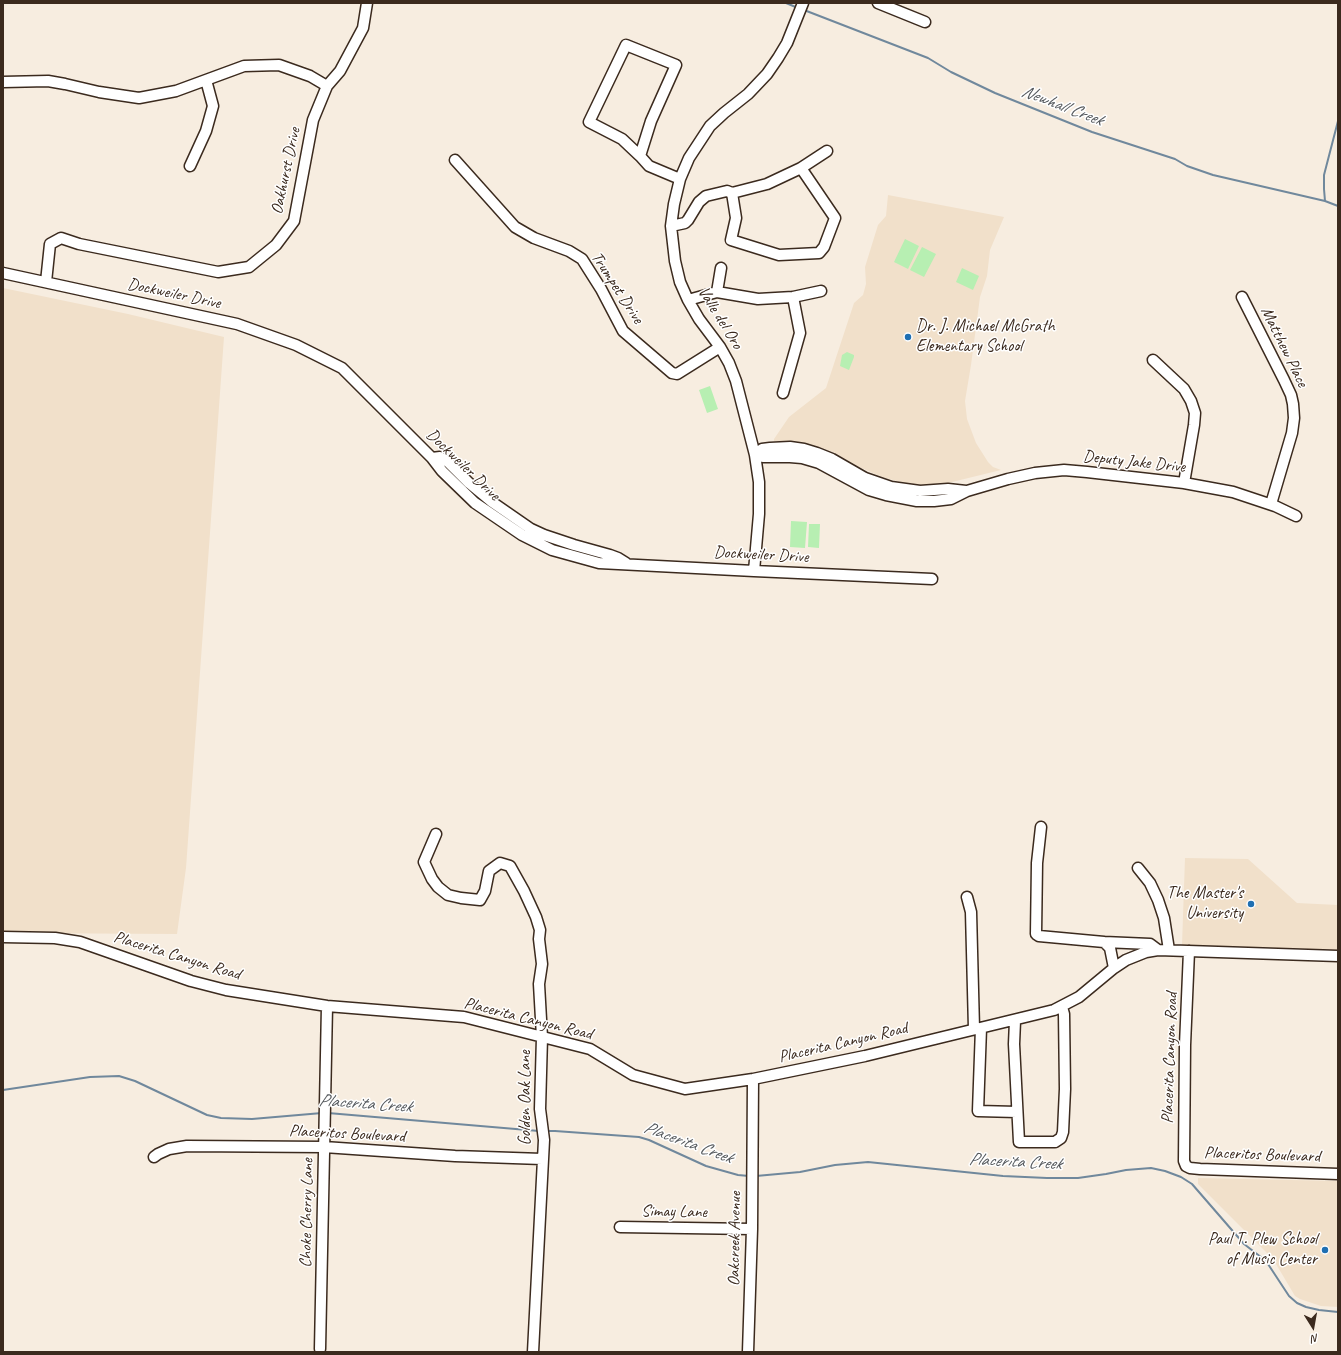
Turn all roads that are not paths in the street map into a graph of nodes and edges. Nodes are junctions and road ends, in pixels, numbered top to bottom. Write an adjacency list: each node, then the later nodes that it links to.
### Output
1 (367, 3): 7 (street, Oakhurst Drive)
2 (803, 3): 13 (street, Valle del Oro)
3 (878, 3): 4 (street)
4 (926, 22)
5 (206, 80): 6 (street); 7 (street); 11 (street)
6 (3, 82)
7 (327, 86): 18 (street, Oakhurst Drive)
8 (827, 151): 12 (street)
9 (640, 156): 9 (street); 13 (street)
10 (456, 160): 24 (street, Trumpet Drive)
11 (190, 166)
12 (801, 168): 14 (street); 14 (street)
13 (680, 180): 15 (street, Valle del Oro)
14 (732, 193): 15 (street)
15 (672, 226): 23 (street, Valle del Oro)
16 (721, 268): 20 (street)
17 (3, 273): 18 (street, Dockweiler Drive)
18 (46, 282): 31 (street, Dockweiler Drive)
19 (821, 291): 21 (street)
20 (718, 292): 21 (street); 23 (street)
21 (793, 297): 26 (street)
22 (1242, 297): 29 (street, Matthew Place)
23 (688, 300): 24 (street, Valle del Oro)
24 (720, 347): 27 (street, Valle del Oro)
25 (1153, 360): 28 (street)
26 (783, 393)
27 (755, 455): 28 (street, Deputy Jake Drive); 31 (street, Valle del Oro)
28 (1184, 483): 29 (street, Deputy Jake Drive)
29 (1271, 504): 30 (street, Deputy Jake Drive)
30 (1296, 516)
31 (754, 571): 32 (street, Dockweiler Drive)
32 (932, 579)
33 (1041, 827): 38 (street)
34 (436, 834): 48 (street, Golden Oak Lane)
35 (1138, 868): 40 (street)
36 (966, 897): 47 (street)
37 (3, 937): 44 (street, Placerita Canyon Road)
38 (1104, 942): 39 (street); 43 (street)
39 (1158, 950): 40 (street, Placerita Canyon Road); 43 (street, Placerita Canyon Road)
40 (1170, 950): 41 (street, Placerita Canyon Road)
41 (1189, 951): 42 (street, Placerita Canyon Road); 54 (street, Placerita Canyon Road)
42 (1338, 956)
43 (1114, 968): 45 (street, Placerita Canyon Road)
44 (327, 1006): 48 (street, Placerita Canyon Road); 51 (street, Choke Cherry Lane)
45 (1062, 1007): 46 (street, Placerita Canyon Road); 50 (street)
46 (1015, 1021): 47 (street, Placerita Canyon Road); 50 (street)
47 (977, 1029): 49 (street, Placerita Canyon Road); 50 (street)
48 (542, 1037): 49 (street, Placerita Canyon Road); 53 (street, Golden Oak Lane)
49 (753, 1079): 57 (street, Oakcreek Avenue)
50 (1017, 1112)
51 (324, 1148): 52 (street, Placeritos Boulevard); 53 (street, Placeritos Boulevard); 58 (street, Choke Cherry Lane)
52 (154, 1157)
53 (542, 1158): 59 (street, Golden Oak Lane)
54 (1186, 1166): 55 (street, Placeritos Boulevard)
55 (1338, 1174)
56 (620, 1227): 57 (street, Simay Lane)
57 (752, 1229): 60 (street, Oakcreek Avenue)
58 (320, 1349)
59 (533, 1352)
60 (748, 1352)

